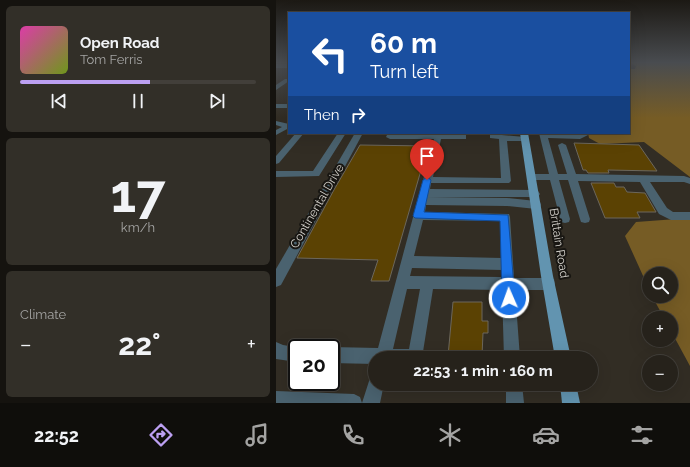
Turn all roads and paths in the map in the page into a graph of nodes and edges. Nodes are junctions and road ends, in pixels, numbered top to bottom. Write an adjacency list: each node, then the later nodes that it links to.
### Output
1 (286, 81): 2 (street)
2 (276, 88)
3 (276, 106): 4 (street)
4 (288, 106)
5 (276, 111): 6 (street)
6 (288, 111)
7 (276, 123): 8 (street)
8 (276, 133)
9 (299, 134): 19 (street)
10 (341, 134): 20 (street)
11 (358, 134): 35 (street, Continental Drive)
12 (392, 134): 15 (street)
13 (543, 134): 14 (street); 22 (street)
14 (584, 134)
15 (438, 135): 16 (street); 25 (street)
16 (467, 136)
17 (524, 136): 21 (main road, Brittain Road); 25 (street)
18 (562, 144): 23 (street)
19 (276, 161)
20 (276, 174)
21 (532, 177): 22 (street); 28 (main road, Brittain Road)
22 (554, 177): 23 (street); 32 (street)
23 (572, 178): 24 (street); 31 (street)
24 (643, 178): 26 (street); 30 (street)
25 (427, 180): 27 (street)
26 (690, 181)
27 (423, 197): 28 (street); 29 (street)
28 (536, 199): 39 (main road, Brittain Road)
29 (418, 216): 33 (street); 34 (street)
30 (690, 216)
31 (586, 219)
32 (565, 220)
33 (406, 262): 34 (street); 36 (street)
34 (508, 264): 38 (street)
35 (276, 280)
36 (402, 282): 37 (street); 41 (street)
37 (428, 282): 38 (street); 42 (street)
38 (508, 284): 39 (street); 43 (street)
39 (549, 284): 44 (main road, Brittain Road)
40 (276, 350): 45 (street)
41 (385, 351)
42 (416, 351)
43 (512, 351)
44 (562, 351)
45 (288, 353)
46 (340, 355): 47 (street)
47 (368, 356)
48 (374, 391): 53 (street)
49 (514, 391): 54 (street)
50 (569, 391): 55 (main road)
51 (276, 400): 52 (street)
52 (354, 403)
53 (371, 403)
54 (515, 403)
55 (571, 403)

